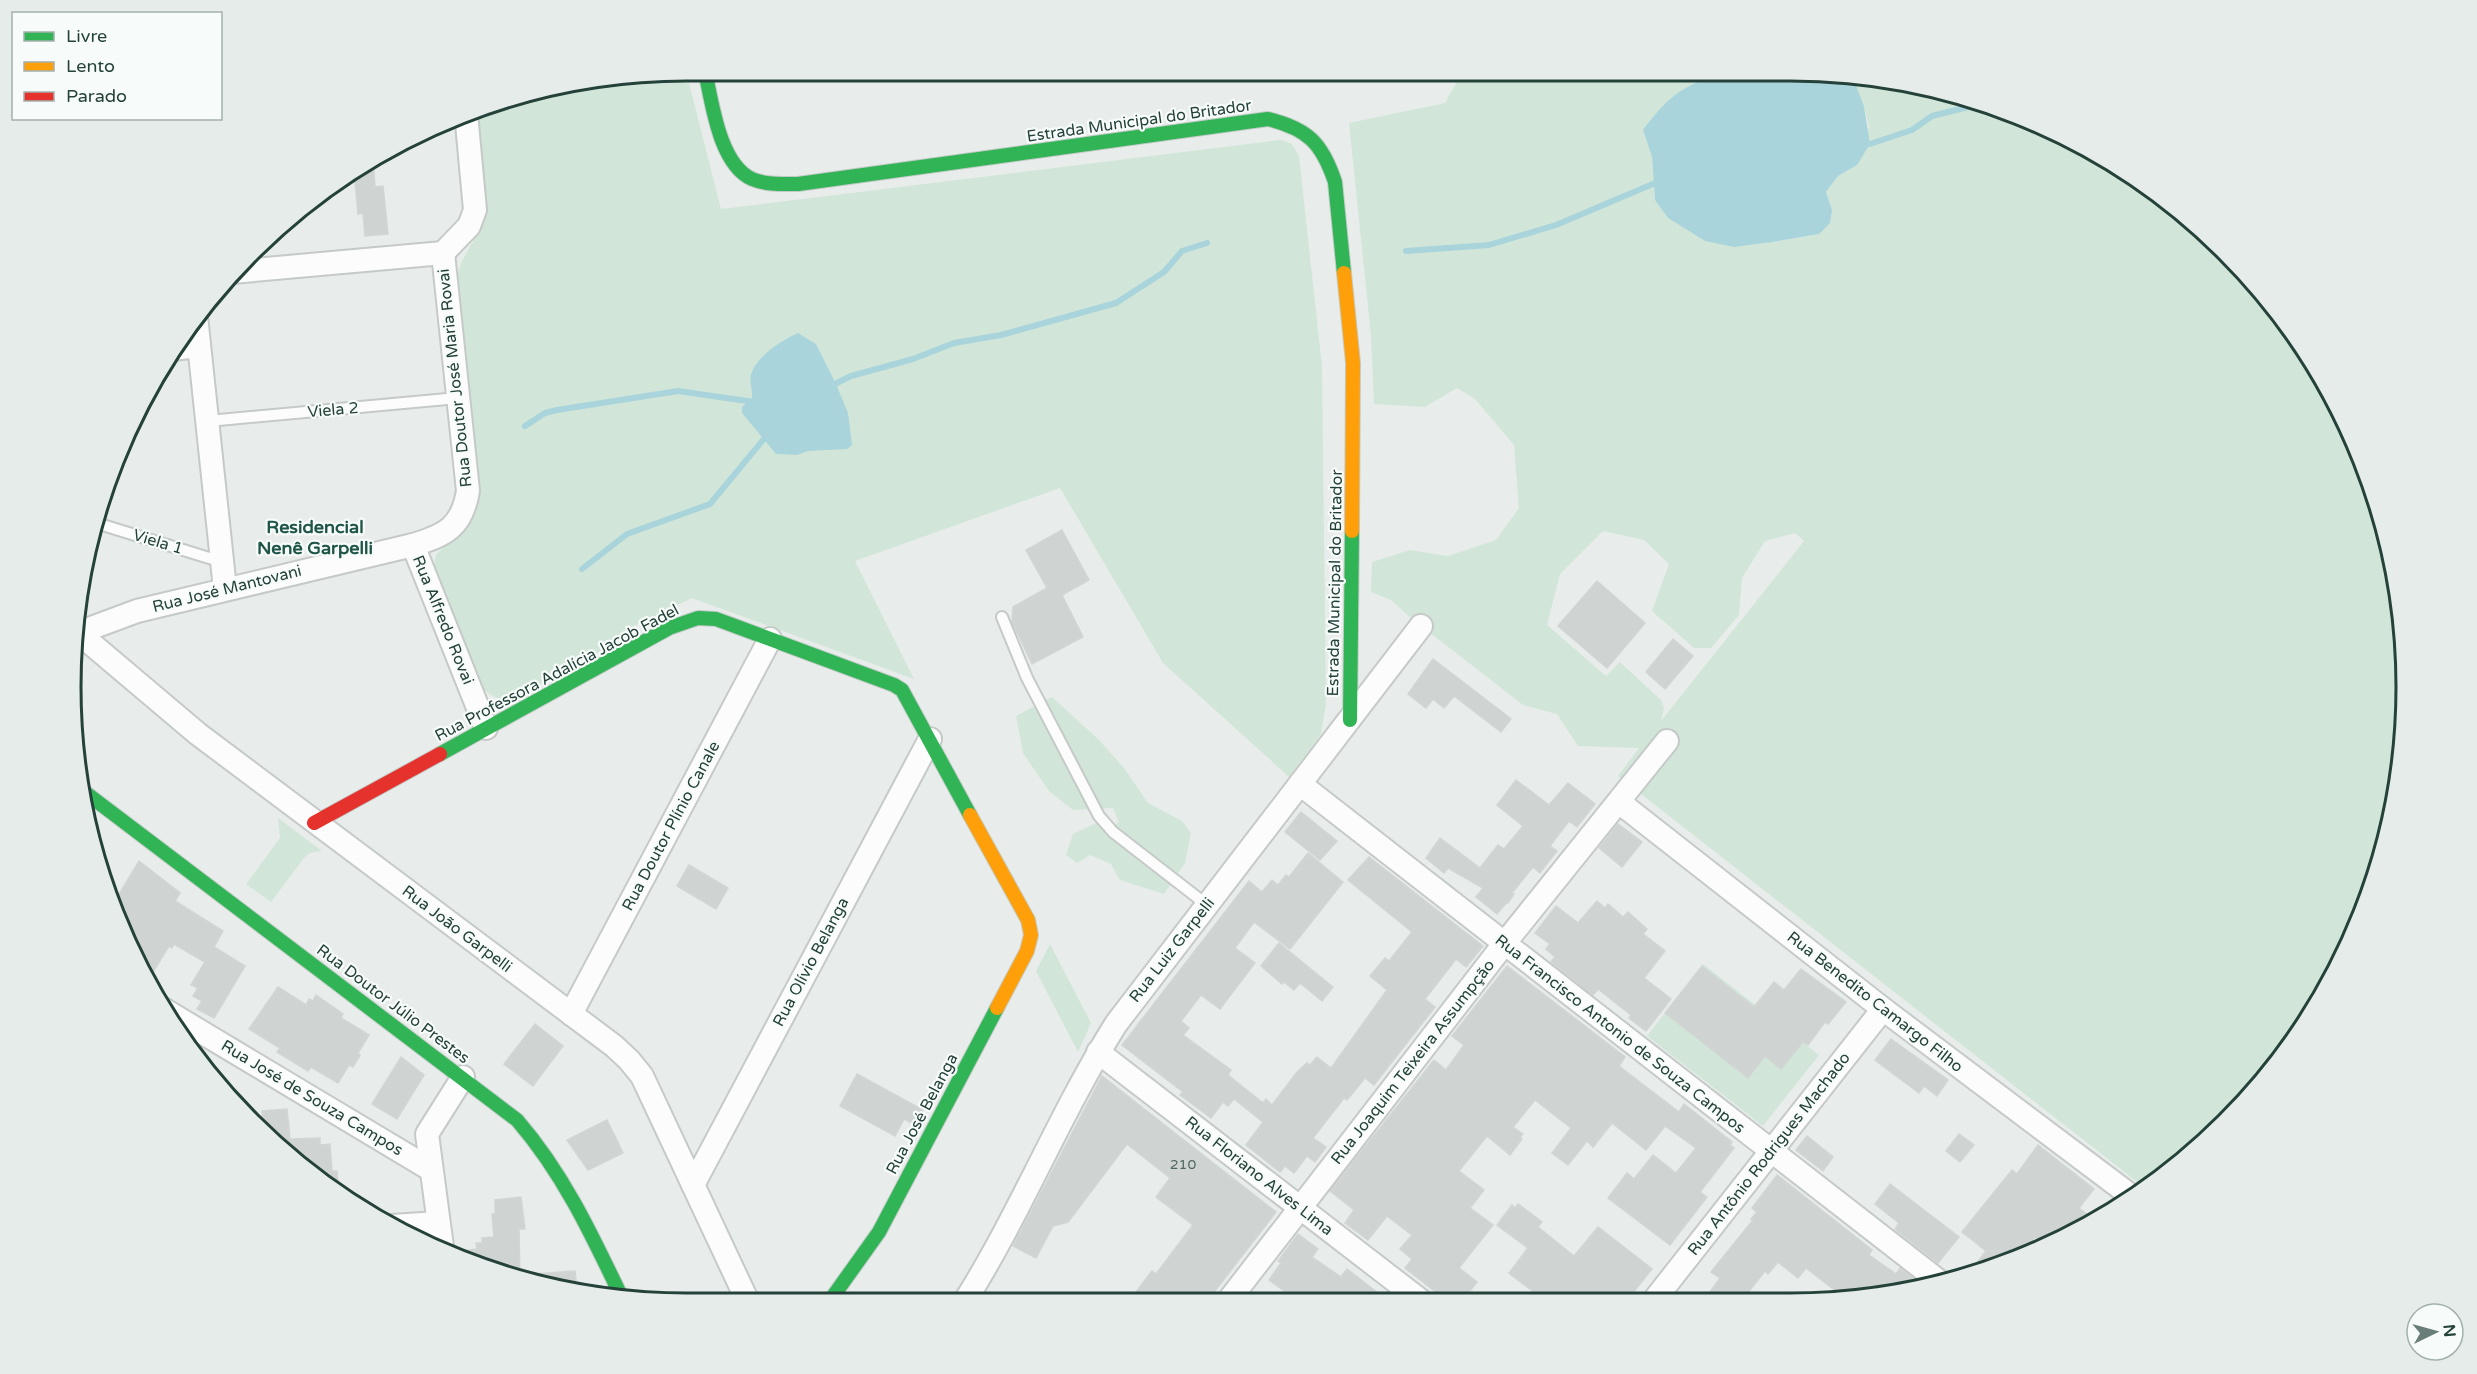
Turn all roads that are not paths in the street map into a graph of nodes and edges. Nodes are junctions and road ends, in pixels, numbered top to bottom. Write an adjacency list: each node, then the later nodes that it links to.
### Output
1 (708, 81): 19 (street, Estrada Municipal do Britador)
2 (467, 123): 3 (street)
3 (443, 253): 4 (street); 8 (street, Rua Doutor José Maria Rovai)
4 (246, 271)
5 (198, 329): 6 (street)
6 (200, 346): 7 (street); 9 (street)
7 (185, 348)
8 (458, 398): 9 (lane, Viela 2); 11 (street, Rua Doutor José Maria Rovai)
9 (208, 421): 12 (street)
10 (103, 525): 12 (lane, Viela 1)
11 (413, 544): 13 (street, Rua José Mantovani); 20 (street, Rua Alfredo Rovai)
12 (222, 562): 13 (street)
13 (225, 589): 16 (street, Rua José Mantovani)
14 (1002, 617): 27 (lane)
15 (1421, 626): 19 (street, Rua Luiz Garpelli)
16 (84, 628)
17 (83, 637): 26 (street, Rua João Garpelli)
18 (770, 639): 20 (street, Rua Professora Adalícia Jacob Fadel); 21 (street, Rua Professora Adalícia Jacob Fadel); 31 (street, Rua Doutor Plínio Canale)
19 (1350, 720): 23 (street, Rua Luiz Garpelli)
20 (486, 728): 26 (street, Rua Professora Adalícia Jacob Fadel)
21 (930, 739): 28 (street, Rua Professora Adalícia Jacob Fadel); 39 (street, Rua Olívio Belanga)
22 (1667, 741): 25 (street, Rua Joaquim Teixeira Assumpção)
23 (1300, 784): 27 (street, Rua Luiz Garpelli); 29 (street, Rua Francisco Antonio de Souza Campos)
24 (92, 797): 34 (street, Rua Doutor Júlio Prestes)
25 (1619, 802): 29 (street, Rua Joaquim Teixeira Assumpção); 30 (street, Rua Benedito Camargo Filho)
26 (314, 823): 31 (street, Rua João Garpelli)
27 (1207, 905): 33 (street, Rua Luiz Garpelli)
28 (1031, 935): 48 (street, Rua José Belanga)
29 (1504, 944): 37 (street, Rua Francisco Antonio de Souza Campos); 41 (street, Rua Joaquim Teixeira Assumpção)
30 (1883, 1009): 37 (street, Rua Antônio Rodrigues Machado); 40 (street, Rua Benedito Camargo Filho)
31 (572, 1014): 39 (street, Rua João Garpelli)
32 (180, 1019): 36 (street, Rua José de Souza Campos)
33 (1098, 1052): 41 (street, Rua Floriano Alves Lima); 49 (street, Rua Luiz Garpelli)
34 (463, 1077): 35 (street); 46 (street, Rua Doutor Júlio Prestes)
35 (427, 1134): 36 (street); 38 (street)
36 (396, 1149): 38 (street, Rua José de Souza Campos)
37 (1771, 1150): 45 (street, Rua Francisco Antonio de Souza Campos); 52 (street, Rua Antônio Rodrigues Machado)
38 (430, 1169): 42 (street)
39 (693, 1185): 47 (street, Rua João Garpelli)
40 (2126, 1192)
41 (1300, 1207): 50 (street, Rua Joaquim Teixeira Assumpção); 51 (street, Rua Floriano Alves Lima)
42 (438, 1223): 43 (street); 44 (street)
43 (408, 1225)
44 (441, 1241)
45 (1932, 1276)
46 (618, 1289)
47 (744, 1293)
48 (835, 1293)
49 (969, 1293)
50 (1233, 1293)
51 (1411, 1293)
52 (1660, 1293)

